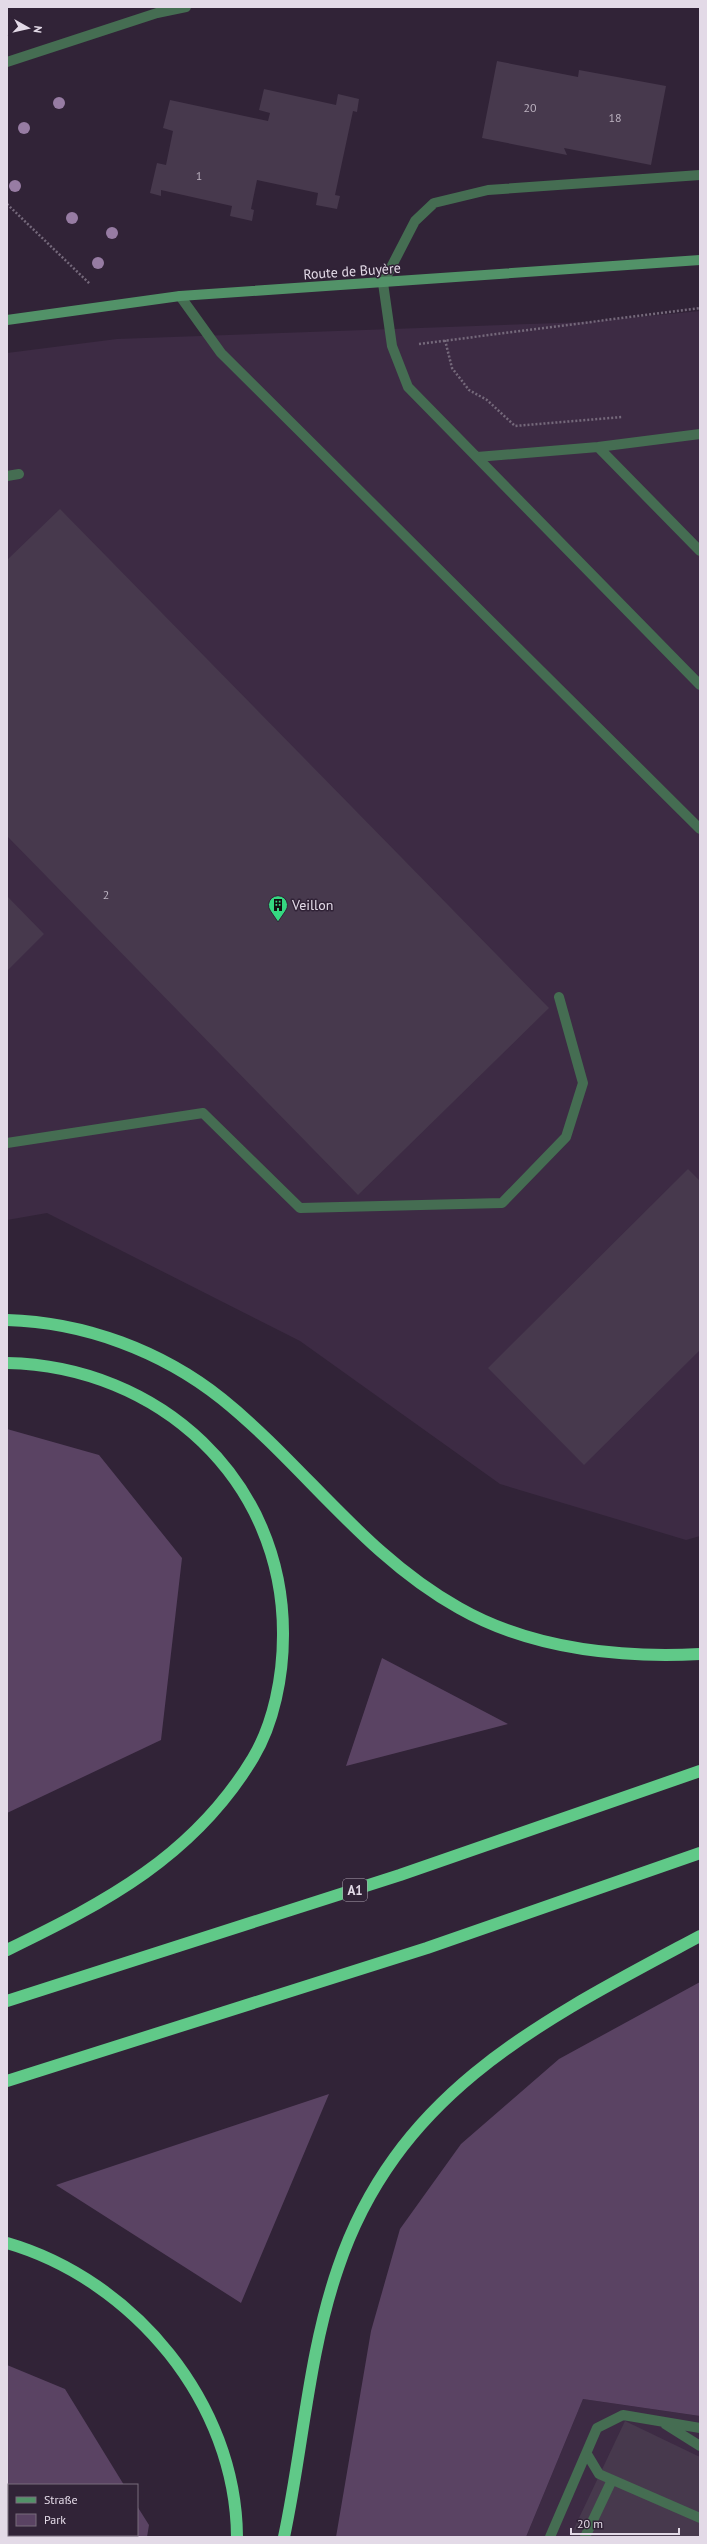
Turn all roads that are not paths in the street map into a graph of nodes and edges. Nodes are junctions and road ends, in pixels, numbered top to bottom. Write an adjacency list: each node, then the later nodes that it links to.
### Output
1 (186, 7): 2 (street)
2 (7, 62)
3 (700, 174): 5 (street)
4 (700, 260): 5 (main road, Route de Buyère)
5 (383, 283): 6 (main road, Route de Buyère); 10 (street)
6 (180, 296): 7 (main road, Route de Buyère); 15 (street)
7 (7, 320)
8 (700, 434): 9 (street)
9 (598, 447): 10 (street); 13 (street)
10 (477, 457): 14 (street)
11 (19, 474): 12 (street)
12 (7, 476)
13 (700, 551)
14 (700, 684)
15 (700, 829)
16 (559, 997): 17 (street)
17 (7, 1143)
18 (7, 1320): 20 (highway)
19 (7, 1363): 24 (highway)
20 (700, 1654)
21 (700, 1771): 25 (highway, A1)
22 (700, 1853): 26 (highway)
23 (700, 1936): 36 (highway)
24 (7, 1950)
25 (7, 2001)
26 (7, 2081)
27 (7, 2243): 35 (highway)
28 (664, 2423): 29 (street); 30 (street); 31 (street)
29 (700, 2428)
30 (700, 2446)
31 (587, 2454): 32 (street); 34 (street)
32 (612, 2480): 33 (street); 39 (street)
33 (700, 2518)
34 (556, 2525): 37 (street); 38 (street)
35 (237, 2537)
36 (284, 2537)
37 (550, 2537)
38 (560, 2537)
39 (585, 2537)

